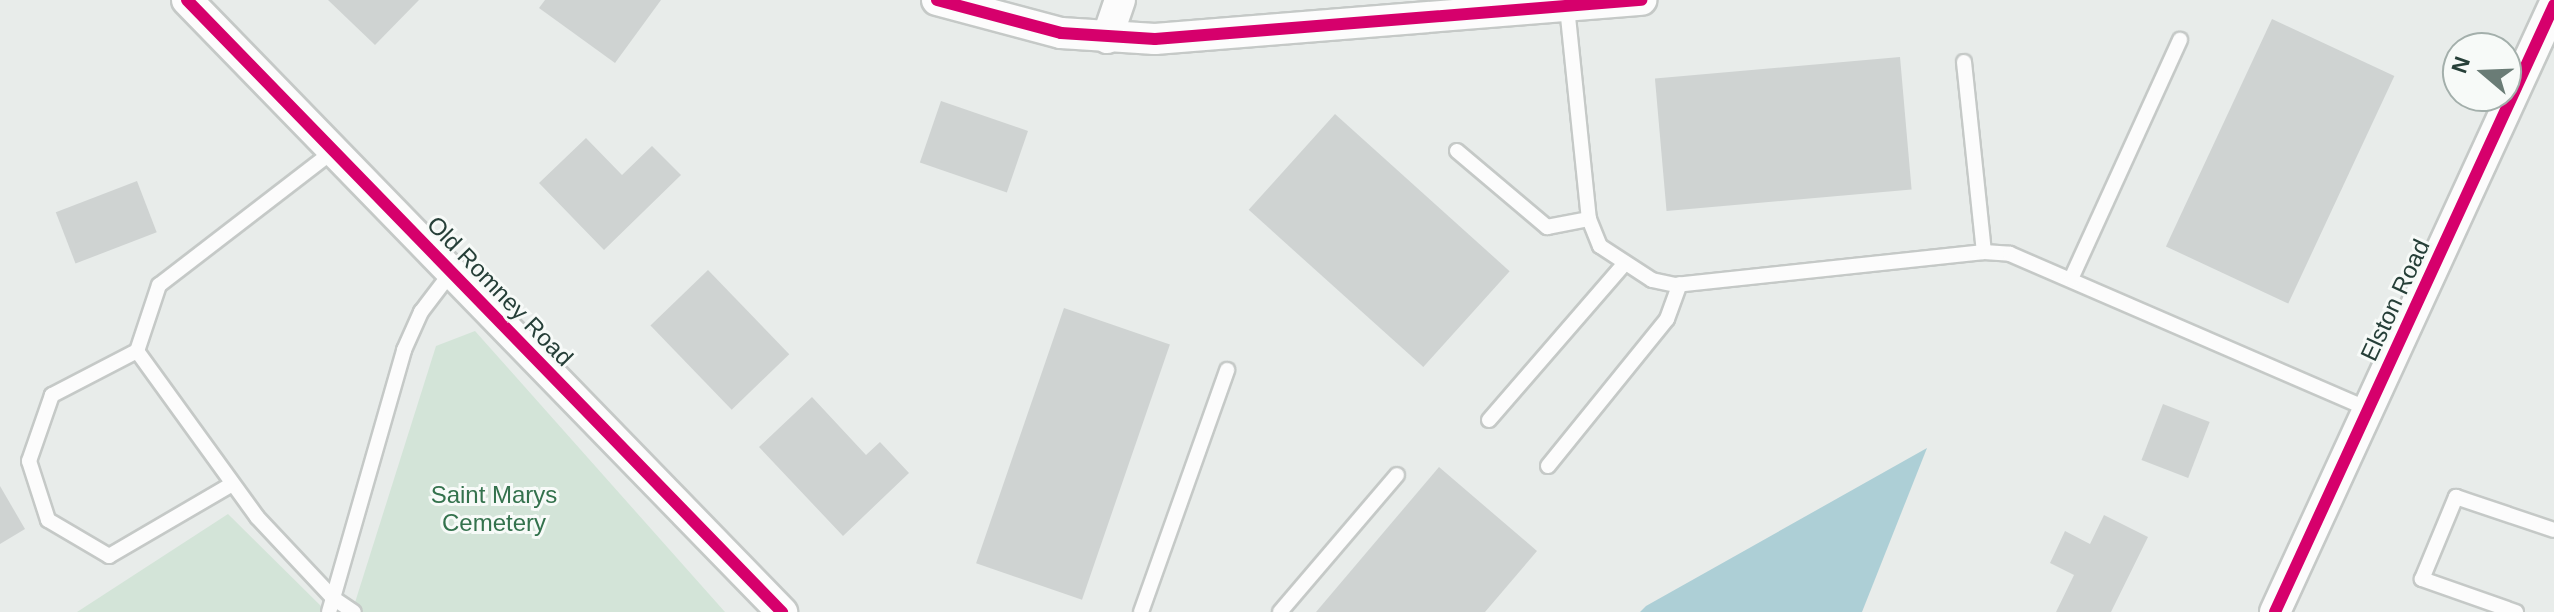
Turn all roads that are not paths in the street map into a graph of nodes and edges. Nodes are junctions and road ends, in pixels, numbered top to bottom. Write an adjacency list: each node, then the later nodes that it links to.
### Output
1 (187, 0): 11 (street, Old Romney Road)
2 (937, 0): 7 (street)
3 (1120, 0): 7 (street)
4 (1641, 0): 6 (street)
5 (2554, 5): 20 (street, Elston Road)
6 (1567, 7): 7 (street); 12 (lane)
7 (1107, 38)
8 (2180, 40): 16 (lane)
9 (1964, 62): 13 (lane)
10 (1457, 151): 12 (lane)
11 (332, 152): 15 (street, Old Romney Road); 18 (lane)
12 (1589, 219): 14 (lane)
13 (1984, 252): 16 (lane); 17 (lane)
14 (1624, 264): 17 (lane); 21 (lane)
15 (450, 274): 26 (lane); 28 (street, Old Romney Road)
16 (2071, 279): 20 (lane)
17 (1680, 284): 22 (lane)
18 (137, 351): 24 (lane); 24 (lane)
19 (1227, 370): 29 (lane)
20 (2369, 409): 31 (street, Elston Road)
21 (1489, 420)
22 (1548, 466)
23 (1397, 475): 30 (lane)
24 (232, 484): 26 (lane)
25 (2554, 530): 32 (lane)
26 (331, 605): 27 (lane)
27 (354, 612)
28 (782, 612)
29 (1141, 612)
30 (1280, 612)
31 (2275, 612)
32 (2516, 612)

